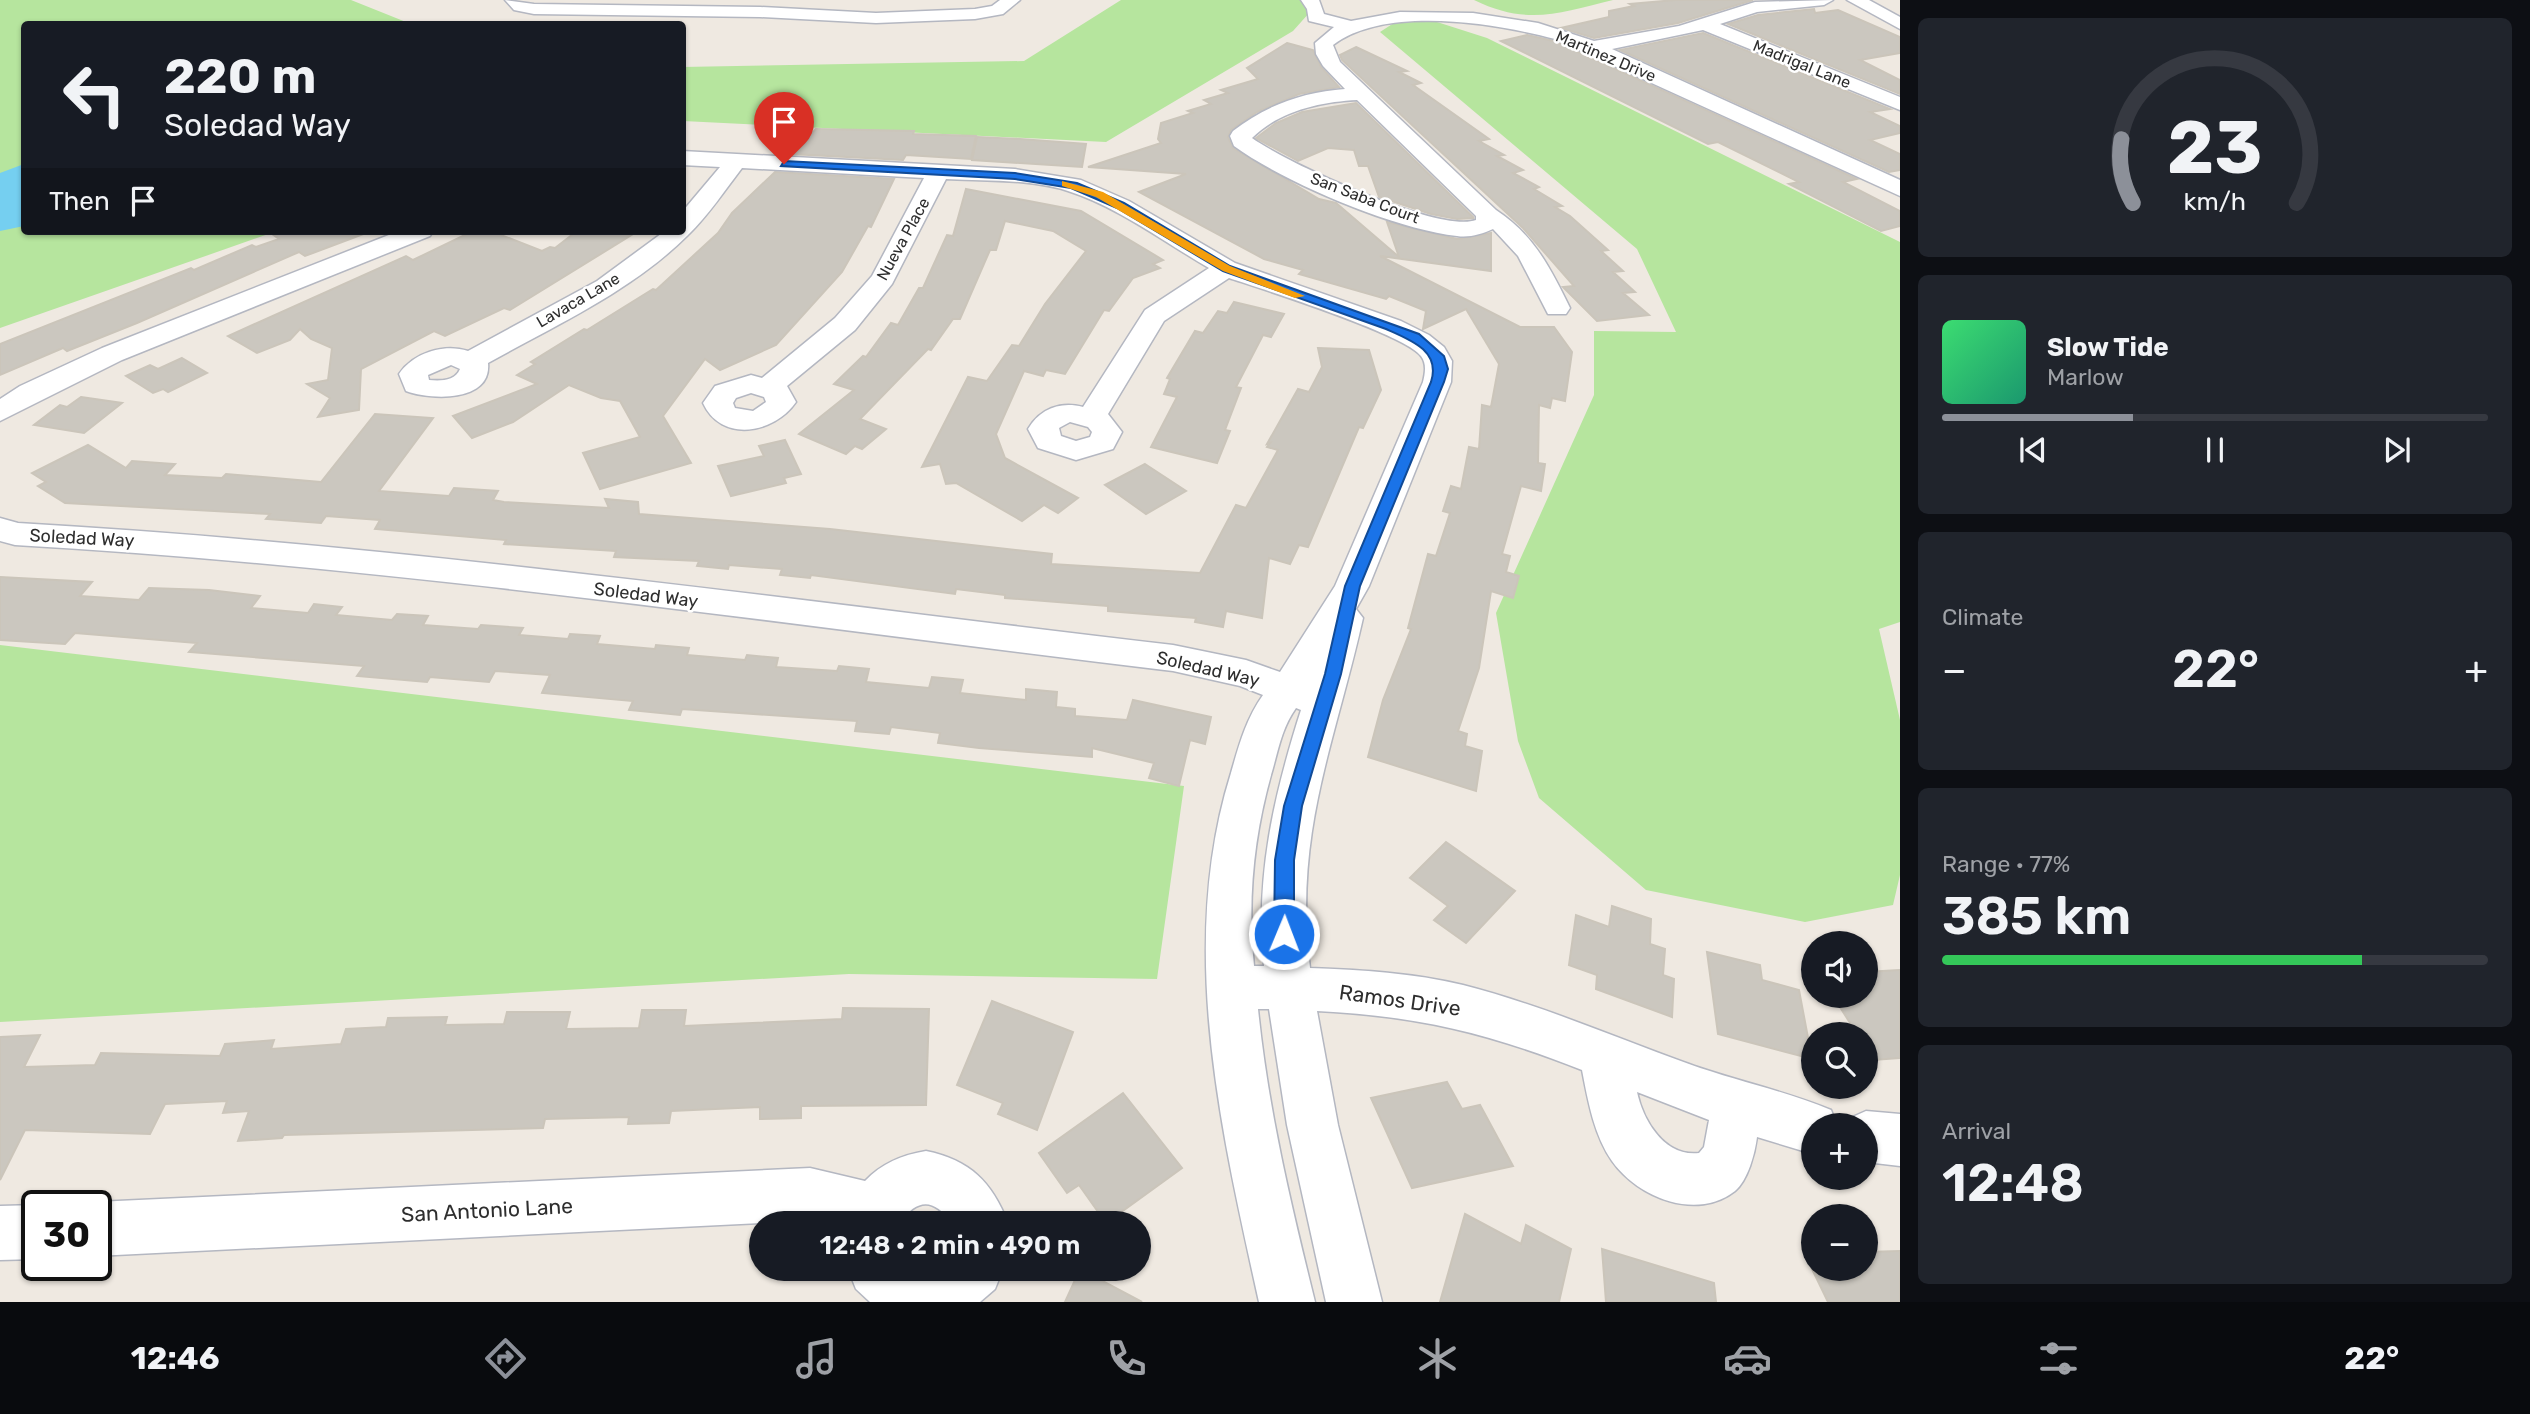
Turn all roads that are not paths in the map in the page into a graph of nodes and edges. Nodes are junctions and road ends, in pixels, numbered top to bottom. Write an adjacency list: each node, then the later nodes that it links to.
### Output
1 (514, 0): 2 (street)
2 (1011, 0)
3 (1310, 0): 7 (street)
4 (1824, 0): 8 (street)
5 (1856, 0): 9 (street)
6 (1399, 5): 7 (street, Martinez Drive); 10 (street, Martinez Drive)
7 (1344, 24): 11 (street)
8 (1704, 24): 10 (street); 12 (street, Madrigal Lane)
9 (1900, 24)
10 (1591, 47): 16 (street, Martinez Drive)
11 (1363, 94): 17 (street); 17 (street, San Saba Court)
12 (1900, 104)
13 (686, 158): 14 (street, Soledad Way)
14 (736, 161): 15 (street, Soledad Way); 18 (street, Lavaca Lane)
15 (938, 172): 21 (street, Soledad Way); 24 (street, Nueva Place)
16 (1900, 188)
17 (1488, 215): 22 (street)
18 (686, 223)
19 (411, 235): 25 (street)
20 (674, 235): 23 (street, Lavaca Lane)
21 (1226, 268): 26 (street); 28 (street, Soledad Way)
22 (1557, 308)
23 (471, 361)
24 (769, 387)
25 (0, 412)
26 (1091, 416)
27 (0, 529): 28 (street, Soledad Way)
28 (1306, 696): 29 (street, Soledad Way); 30 (street, Soledad Way)
29 (1231, 986): 30 (street, Ramos Drive); 44 (street, Soledad Way)
30 (1290, 989): 31 (street, Ramos Drive); 45 (street, Soledad Way)
31 (1604, 1056): 32 (street, Ramos Drive); 32 (street)
32 (1736, 1107): 33 (street, Ramos Drive)
33 (1801, 1125)
34 (1878, 1138): 35 (street)
35 (1900, 1139)
36 (857, 1211): 39 (street, San Antonio Lane)
37 (877, 1211): 38 (street, San Antonio Lane)
38 (975, 1211)
39 (112, 1228)
40 (21, 1232): 41 (street)
41 (0, 1233)
42 (886, 1281): 43 (street)
43 (966, 1281)
44 (1287, 1302)
45 (1354, 1302)

